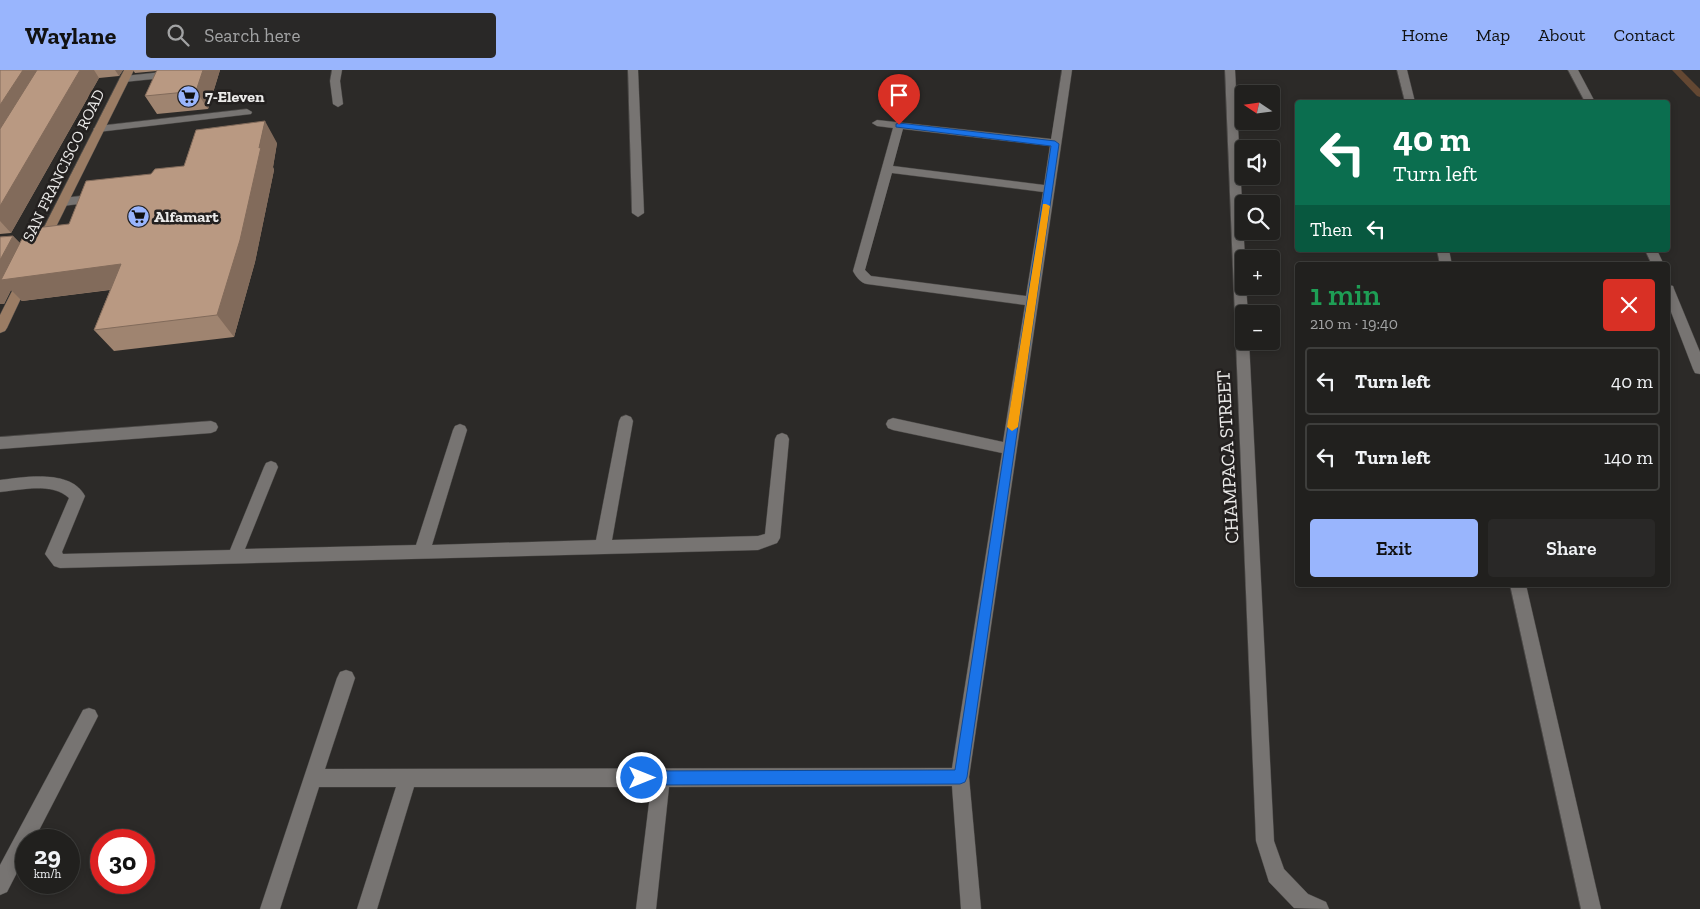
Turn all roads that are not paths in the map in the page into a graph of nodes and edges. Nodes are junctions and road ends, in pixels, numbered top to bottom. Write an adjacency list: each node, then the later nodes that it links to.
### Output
1 (212, 70): 8 (street)
2 (337, 70): 11 (street)
3 (633, 70): 21 (street)
4 (1066, 70): 16 (street)
5 (1230, 70): 53 (street, CHAMPACA STREET)
6 (1402, 70): 9 (street)
7 (1573, 70): 10 (street)
8 (126, 75): 15 (main road, SAN FRANCISCO ROAD)
9 (1410, 100)
10 (1589, 100)
11 (338, 104)
12 (247, 112): 15 (street)
13 (877, 123): 14 (street)
14 (899, 125): 16 (street); 17 (street)
15 (98, 129): 20 (main road, SAN FRANCISCO ROAD)
16 (1055, 144): 18 (street)
17 (886, 169): 18 (street); 25 (street)
18 (1048, 189): 25 (street)
19 (108, 197): 20 (street)
20 (62, 202): 22 (main road, SAN FRANCISCO ROAD)
21 (638, 213)
22 (44, 240): 23 (street); 26 (main road, SAN FRANCISCO ROAD)
23 (27, 241)
24 (1670, 294): 27 (street)
25 (1032, 301): 35 (street)
26 (0, 328)
27 (1695, 347): 28 (street)
28 (1700, 369)
29 (626, 421): 38 (street)
30 (893, 424): 35 (street)
31 (211, 427): 34 (street)
32 (460, 430): 39 (street)
33 (782, 439): 38 (street)
34 (0, 443)
35 (1009, 449): 44 (street)
36 (271, 468): 40 (street)
37 (0, 486): 40 (street)
38 (603, 547): 39 (street)
39 (422, 552): 40 (street)
40 (235, 556)
41 (1518, 587): 54 (street)
42 (346, 678): 45 (street)
43 (89, 716): 48 (street)
44 (960, 777): 47 (street); 52 (street)
45 (313, 778): 46 (street); 49 (street)
46 (408, 778): 47 (street); 50 (street)
47 (661, 778): 51 (street)
48 (0, 885)
49 (270, 909)
50 (367, 909)
51 (646, 909)
52 (971, 909)
53 (1319, 909)
54 (1591, 909)

